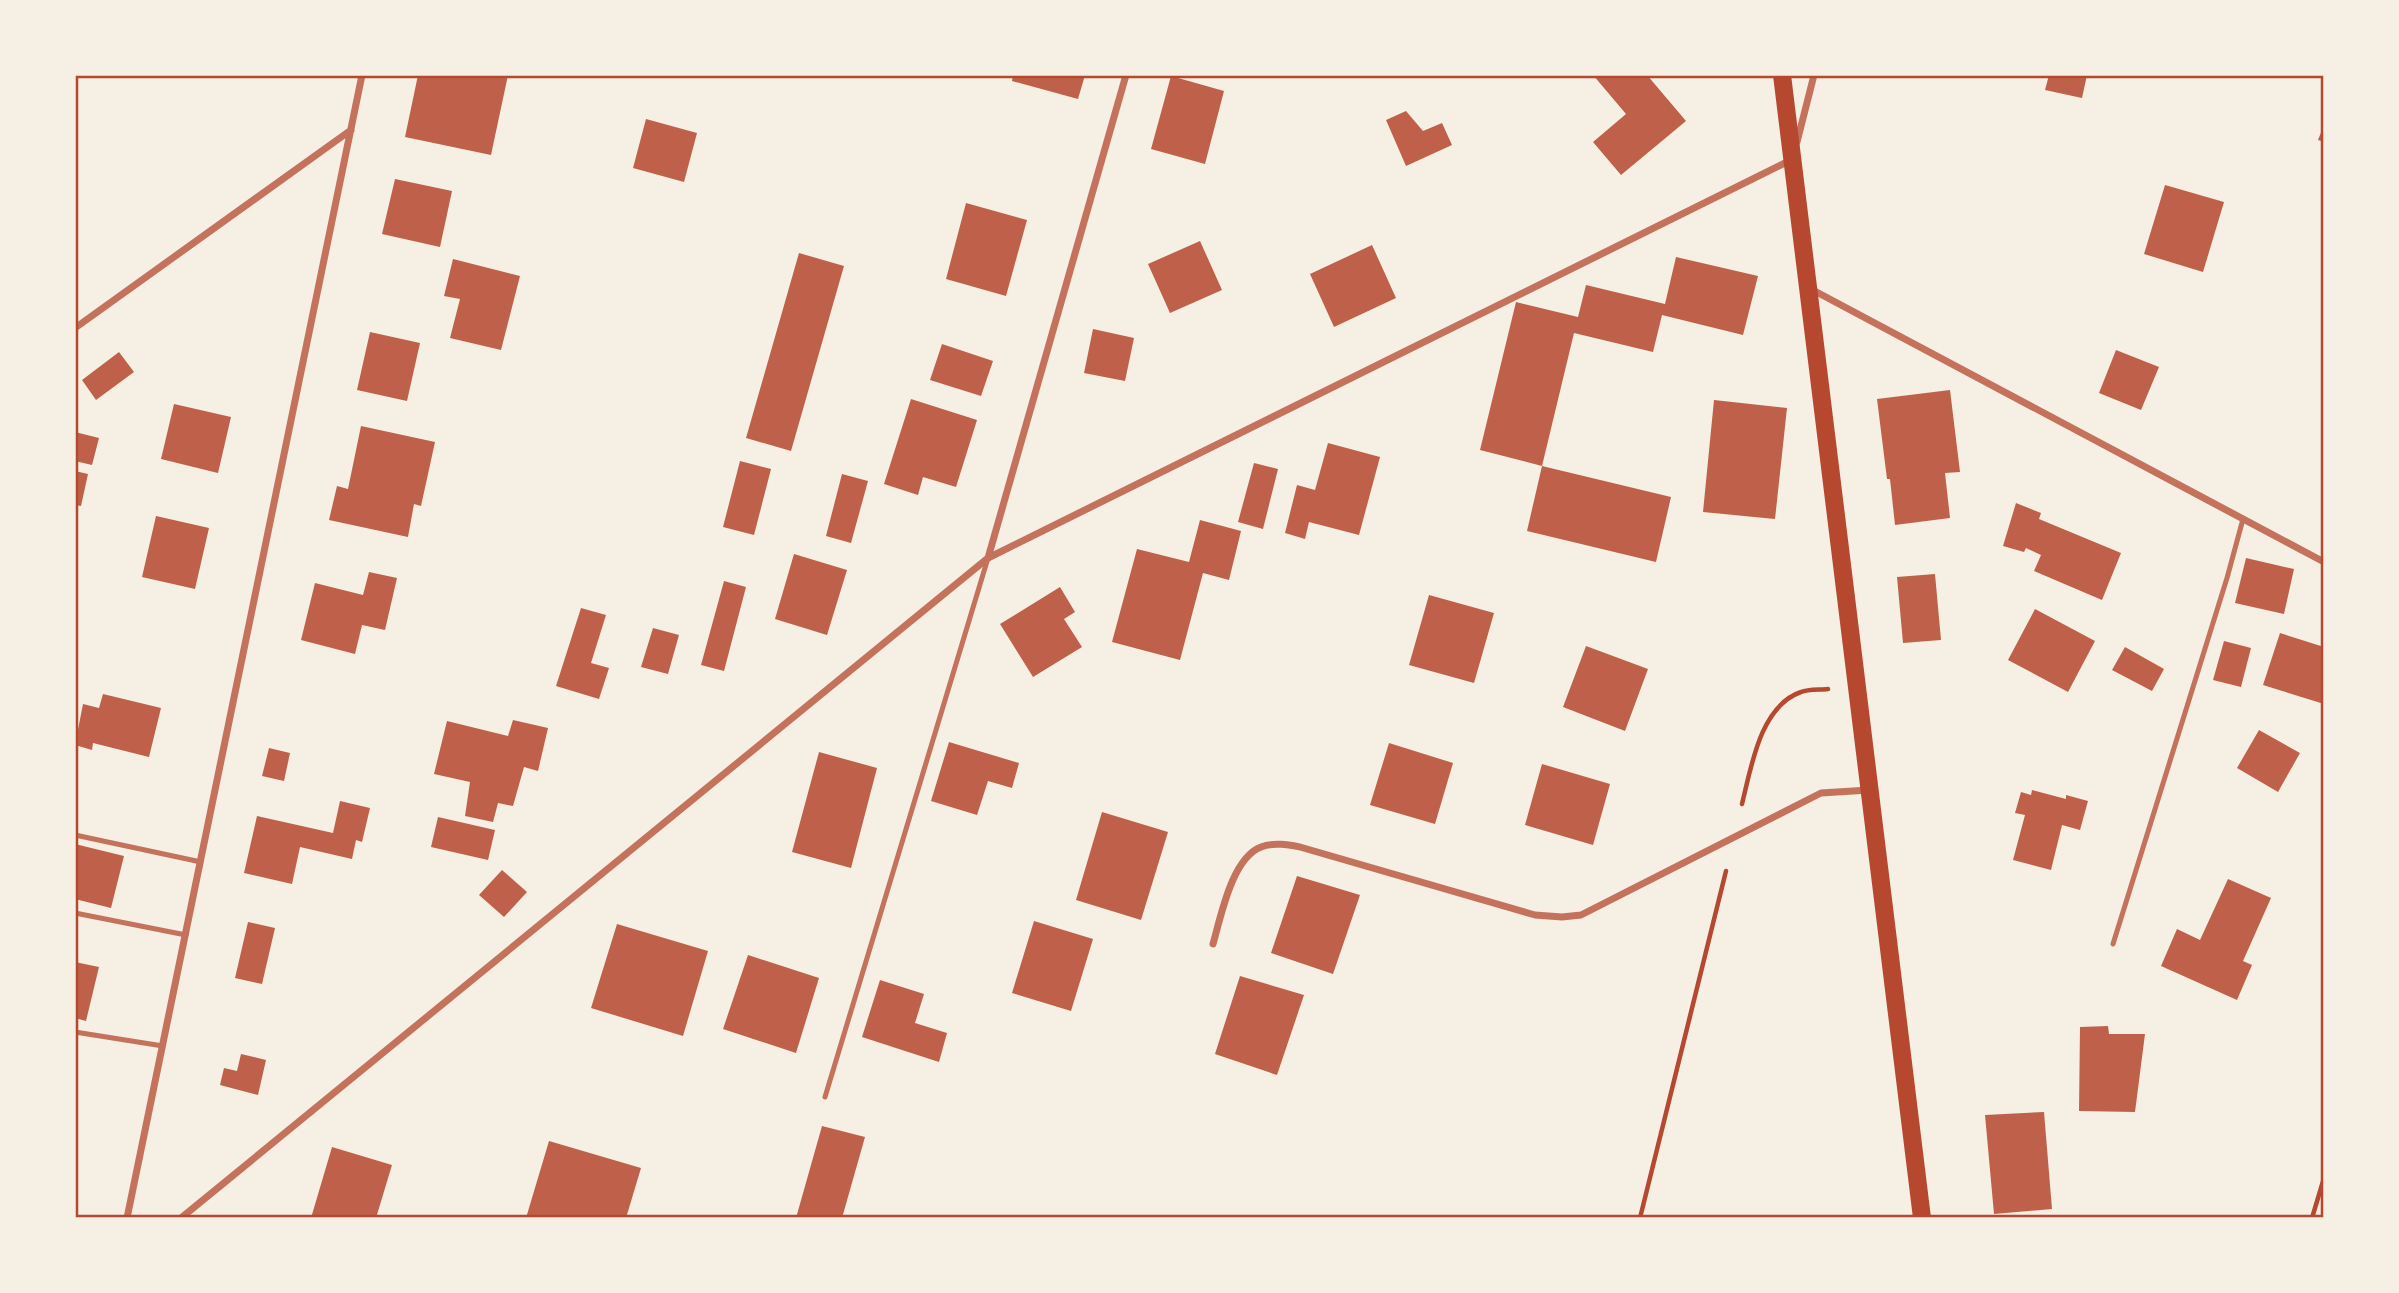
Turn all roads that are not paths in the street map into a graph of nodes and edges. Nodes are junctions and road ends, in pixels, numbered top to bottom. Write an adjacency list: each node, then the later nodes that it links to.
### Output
1 (362, 75): 5 (street)
2 (1126, 75): 10 (street)
3 (1782, 75): 6 (main road)
4 (1814, 75): 6 (street)
5 (351, 130): 8 (street); 14 (street)
6 (1793, 159): 7 (main road); 10 (street)
7 (1808, 288): 9 (street); 12 (main road)
8 (75, 328)
9 (2243, 519): 11 (street); 18 (lane)
10 (988, 558): 21 (lane); 23 (street)
11 (2324, 562)
12 (1870, 789): 17 (street); 24 (main road)
13 (75, 835): 14 (lane)
14 (201, 862): 16 (street)
15 (75, 913): 16 (lane)
16 (186, 935): 20 (street)
17 (1213, 944)
18 (2113, 944)
19 (75, 1032): 20 (lane)
20 (163, 1046): 22 (street)
21 (825, 1097)
22 (127, 1218)
23 (181, 1218)
24 (1922, 1218)

